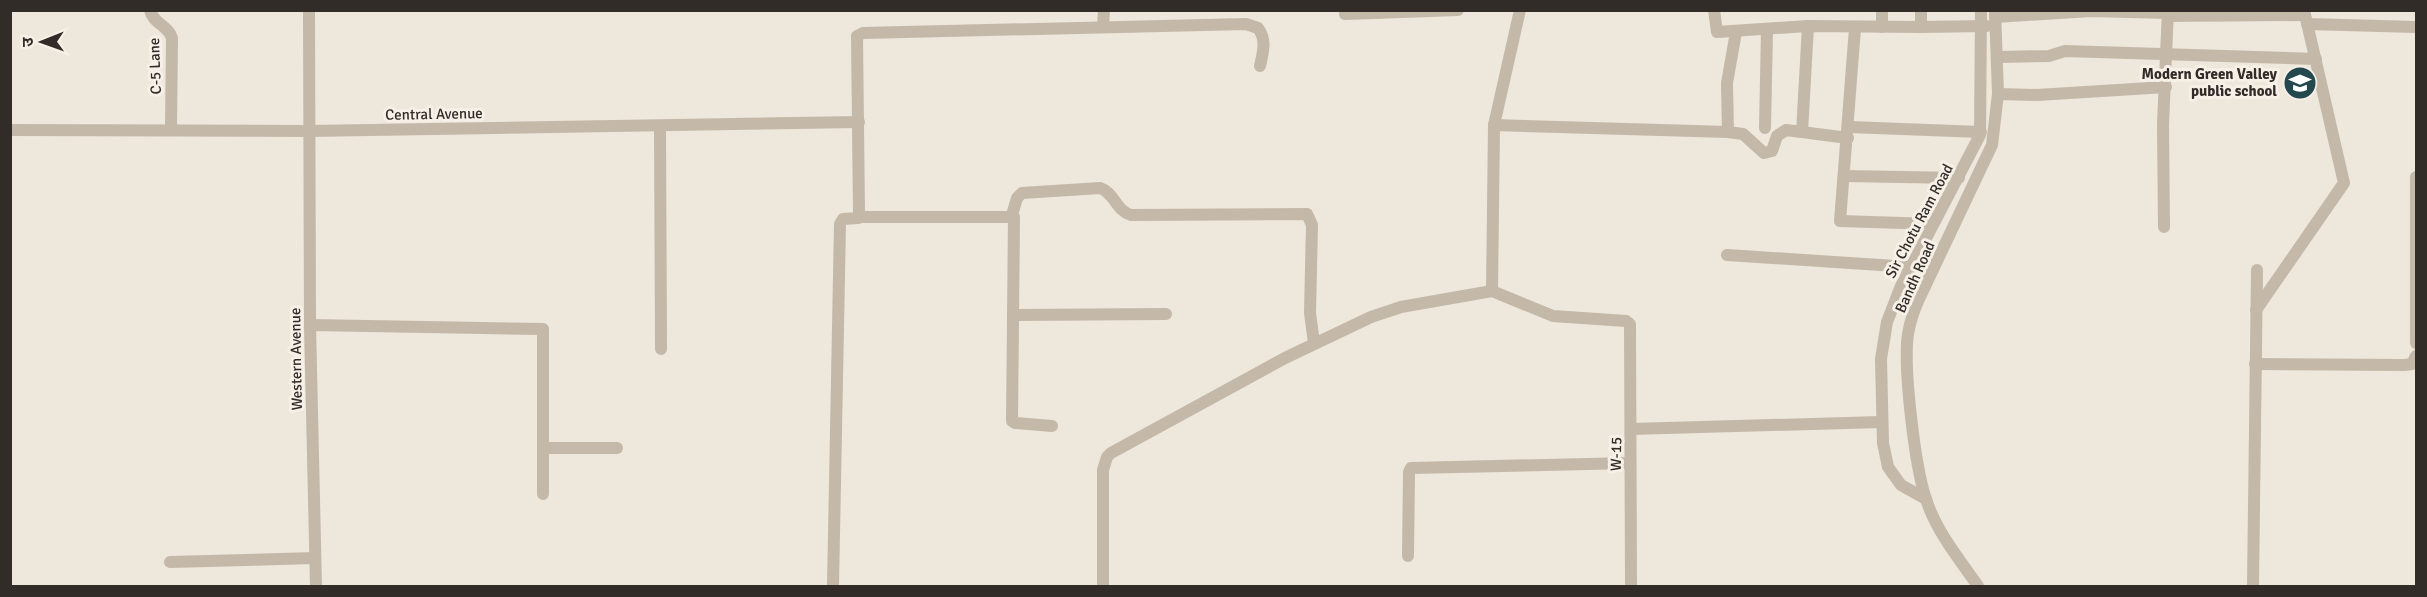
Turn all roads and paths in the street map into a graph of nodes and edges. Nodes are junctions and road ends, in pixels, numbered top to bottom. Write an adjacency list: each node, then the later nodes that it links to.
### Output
1 (150, 10): 35 (street, C-5 Lane)
2 (309, 10): 36 (street, Western Avenue)
3 (1104, 10): 15 (street)
4 (1458, 10): 10 (street)
5 (1520, 10): 31 (street)
6 (1714, 10): 23 (street)
7 (1882, 10): 18 (street)
8 (1921, 10): 19 (street)
9 (1980, 10): 17 (street, Sir Chotu Ram Road)
10 (1391, 11): 12 (street)
11 (2168, 13): 13 (street); 14 (street); 24 (street)
12 (1345, 14)
13 (2305, 16): 20 (street); 26 (street)
14 (1995, 18): 17 (street); 25 (street, Bandh Road)
15 (1103, 26): 27 (street); 30 (street)
16 (1808, 26): 21 (street); 22 (street); 38 (street)
17 (1981, 26): 19 (street); 40 (street, Sir Chotu Ram Road)
18 (1882, 27): 19 (street); 21 (street)
19 (1921, 27)
20 (2416, 27)
21 (1855, 28): 39 (street)
22 (1767, 30): 23 (street); 33 (street)
23 (1736, 32): 37 (street)
24 (2168, 55): 25 (street); 26 (street); 28 (street)
25 (1998, 57): 29 (street, Bandh Road)
26 (2316, 59): 52 (street)
27 (1260, 66)
28 (2166, 87): 29 (street); 47 (street)
29 (1998, 94): 68 (street, Bandh Road)
30 (859, 122): 32 (street, Central Avenue); 45 (street)
31 (1494, 125): 37 (street); 51 (street)
32 (660, 127): 36 (street, Central Avenue); 58 (street)
33 (1765, 128)
34 (10, 130): 35 (street, Central Avenue)
35 (171, 130): 36 (street, Central Avenue)
36 (308, 131): 55 (street, Western Avenue)
37 (1728, 132): 38 (street)
38 (1802, 132): 39 (street)
39 (1849, 132): 40 (street); 41 (street)
40 (1982, 132): 43 (street, Sir Chotu Ram Road)
41 (1844, 176): 43 (street); 46 (street)
42 (2416, 177): 57 (street)
43 (1959, 178): 46 (street, Sir Chotu Ram Road)
44 (1012, 215): 45 (street); 54 (street); 56 (street)
45 (859, 217): 73 (street)
46 (1933, 224): 49 (street, Sir Chotu Ram Road)
47 (2164, 227)
48 (1727, 255): 49 (street)
49 (1911, 267): 61 (street, Sir Chotu Ram Road)
50 (2257, 270): 52 (street)
51 (1492, 291): 56 (street); 63 (street, W-15)
52 (2256, 310): 60 (street)
53 (1166, 314): 54 (street)
54 (1015, 315): 62 (street)
55 (310, 325): 64 (street); 70 (street, Western Avenue)
56 (1314, 343): 74 (street)
57 (2416, 343)
58 (661, 349)
59 (2416, 356): 60 (street)
60 (2255, 364): 77 (street)
61 (1881, 422): 63 (street); 68 (street, Sir Chotu Ram Road)
62 (1052, 426)
63 (1631, 429): 66 (street, W-15)
64 (544, 448): 65 (street); 67 (street)
65 (617, 448)
66 (1630, 463): 69 (street); 75 (street, W-15)
67 (543, 494)
68 (1926, 499): 76 (street, Bandh Road)
69 (1408, 556)
70 (315, 558): 71 (street); 72 (street, Western Avenue)
71 (170, 562)
72 (316, 586)
73 (833, 586)
74 (1103, 586)
75 (1631, 586)
76 (1978, 586)
77 (2253, 586)

